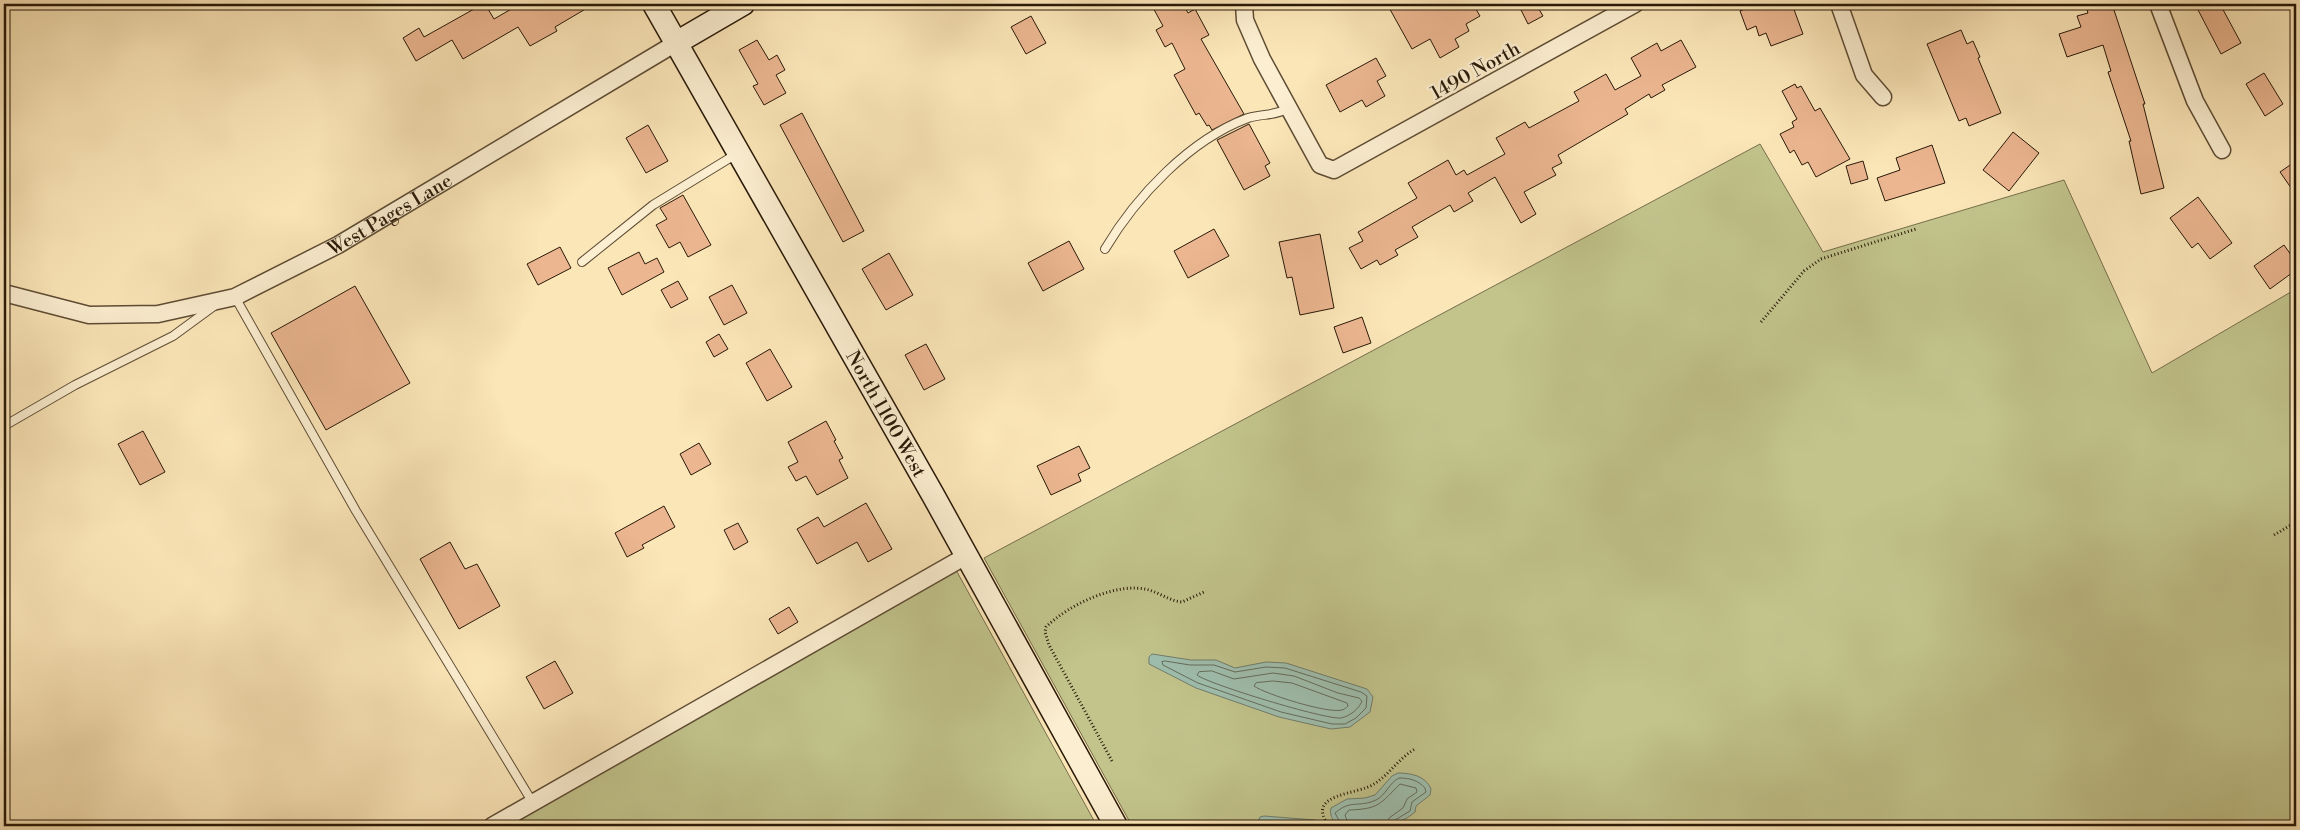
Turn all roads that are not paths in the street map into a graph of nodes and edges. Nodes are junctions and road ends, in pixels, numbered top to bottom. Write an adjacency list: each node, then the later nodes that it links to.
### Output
1 (654, 4): 8 (street, North 1100 West)
2 (743, 4): 8 (street, West Pages Lane)
3 (1244, 4): 10 (street)
4 (1635, 4): 7 (street, 1490 North)
5 (1839, 4): 9 (street)
6 (2158, 4): 11 (street)
7 (1613, 8): 10 (street, 1490 North)
8 (676, 43): 12 (street, North 1100 West); 16 (street, West Pages Lane)
9 (1883, 97)
10 (1289, 108): 13 (lane)
11 (2222, 150)
12 (738, 153): 14 (lane); 18 (street, North 1100 West)
13 (1105, 249)
14 (582, 262)
15 (4, 293): 16 (street, West Pages Lane)
16 (228, 300): 17 (lane); 19 (lane)
17 (4, 426)
18 (966, 556): 19 (street); 21 (street, North 1100 West)
19 (533, 803): 20 (street)
20 (492, 826)
21 (1116, 826)

